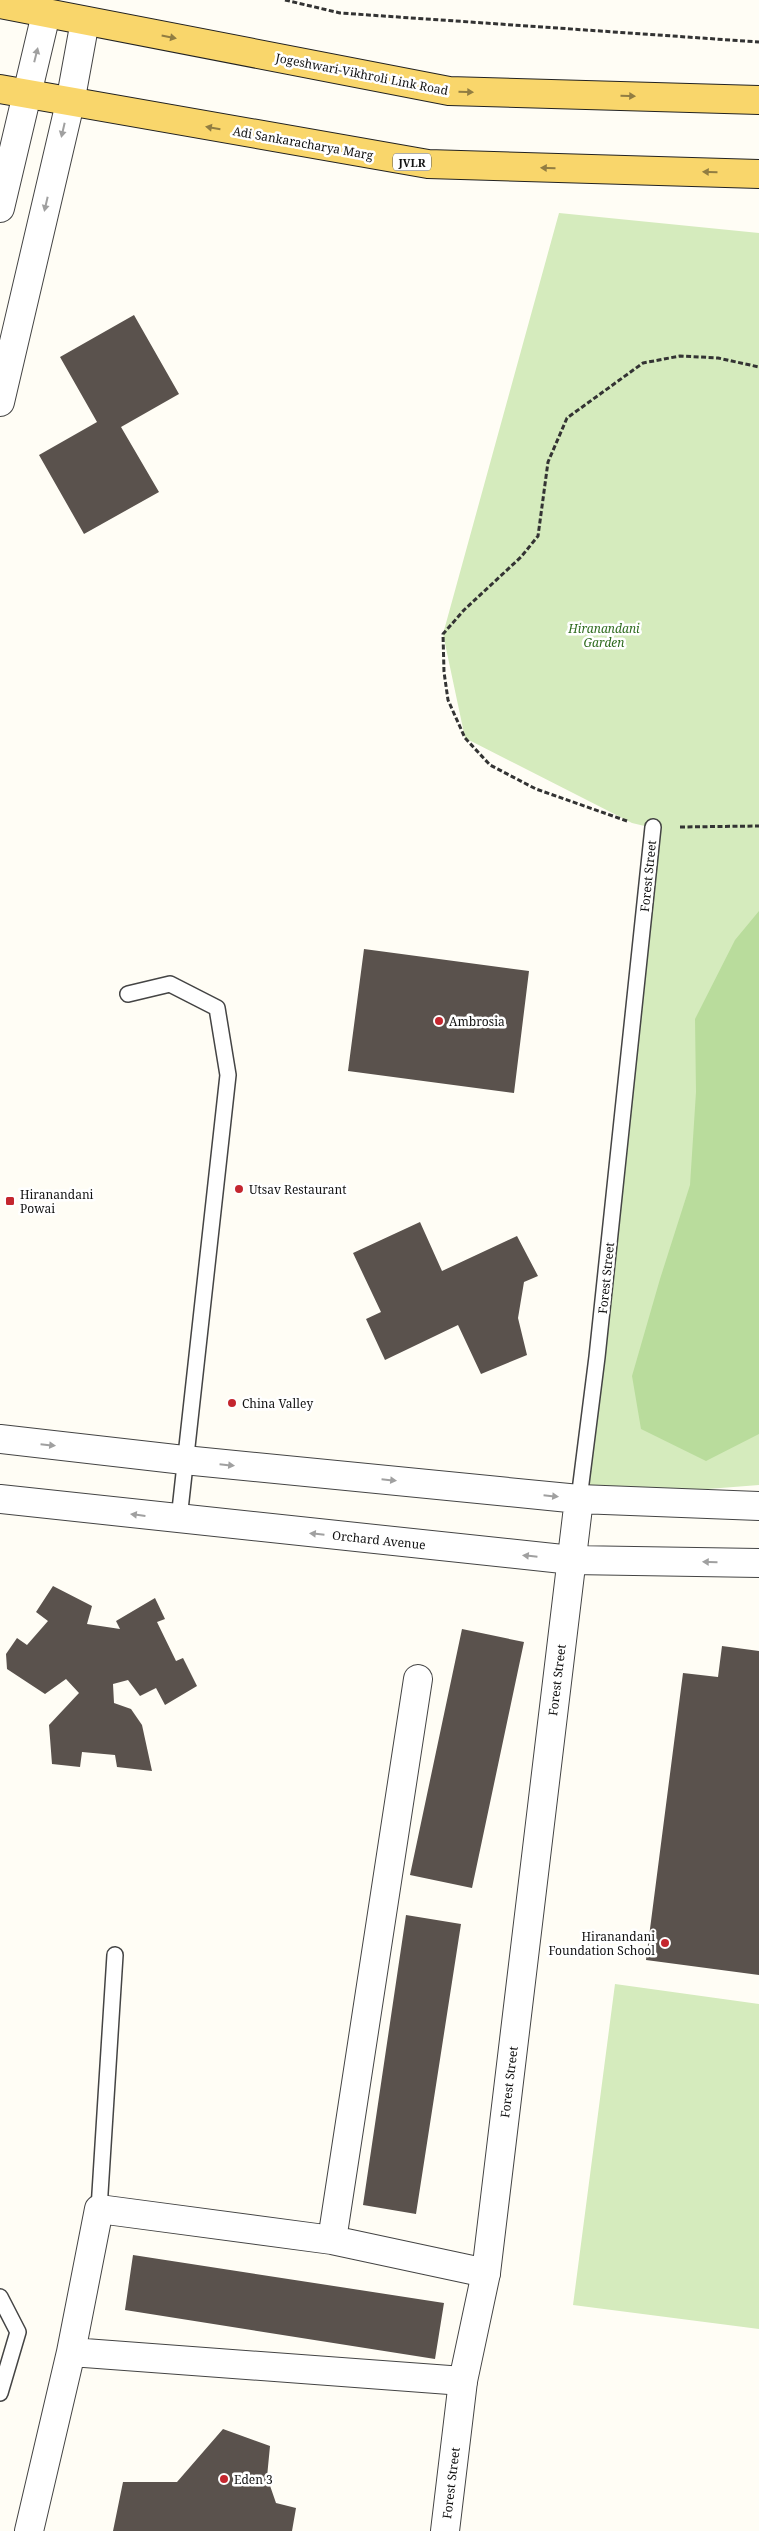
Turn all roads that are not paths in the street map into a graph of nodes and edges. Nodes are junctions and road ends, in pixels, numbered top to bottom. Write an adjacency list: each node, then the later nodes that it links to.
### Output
1 (0, 4): 2 (main road, Jogeshwari-Vikhroli Link Road)
2 (46, 14): 3 (main road, Jogeshwari-Vikhroli Link Road); 4 (street, one-way to 2)
3 (85, 21): 5 (main road, Jogeshwari-Vikhroli Link Road, one-way to 5); 6 (street)
4 (13, 92): 6 (main road, Adi Sankaracharya Marg / JVLR); 7 (street)
5 (759, 100)
6 (70, 103): 8 (street, one-way to 8); 9 (main road, Adi Sankaracharya Marg / JVLR, one-way to 6)
7 (7, 144): 8 (street); 10 (street)
8 (57, 157): 11 (street, one-way to 11)
9 (759, 174)
10 (0, 208)
11 (1, 389)
12 (653, 827): 17 (lane, Forest Street)
13 (128, 994): 15 (lane)
14 (0, 1439): 15 (street, one-way to 15)
15 (184, 1460): 17 (street, one-way to 17); 19 (lane)
16 (0, 1499): 19 (street, Orchard Avenue, one-way to 16)
17 (579, 1499): 18 (street); 20 (street, Forest Street)
18 (759, 1506)
19 (179, 1519): 20 (street, Orchard Avenue, one-way to 19)
20 (572, 1560): 21 (street, Orchard Avenue, one-way to 20); 26 (street, Forest Street)
21 (759, 1563)
22 (418, 1679): 25 (street)
23 (115, 1955): 24 (lane)
24 (99, 2210): 25 (street); 28 (street)
25 (332, 2240): 26 (street)
26 (486, 2273): 29 (street, Forest Street)
27 (0, 2297): 30 (lane)
28 (71, 2352): 29 (street); 31 (street)
29 (463, 2381): 32 (street, Forest Street)
30 (0, 2393)
31 (29, 2531)
32 (445, 2531)

